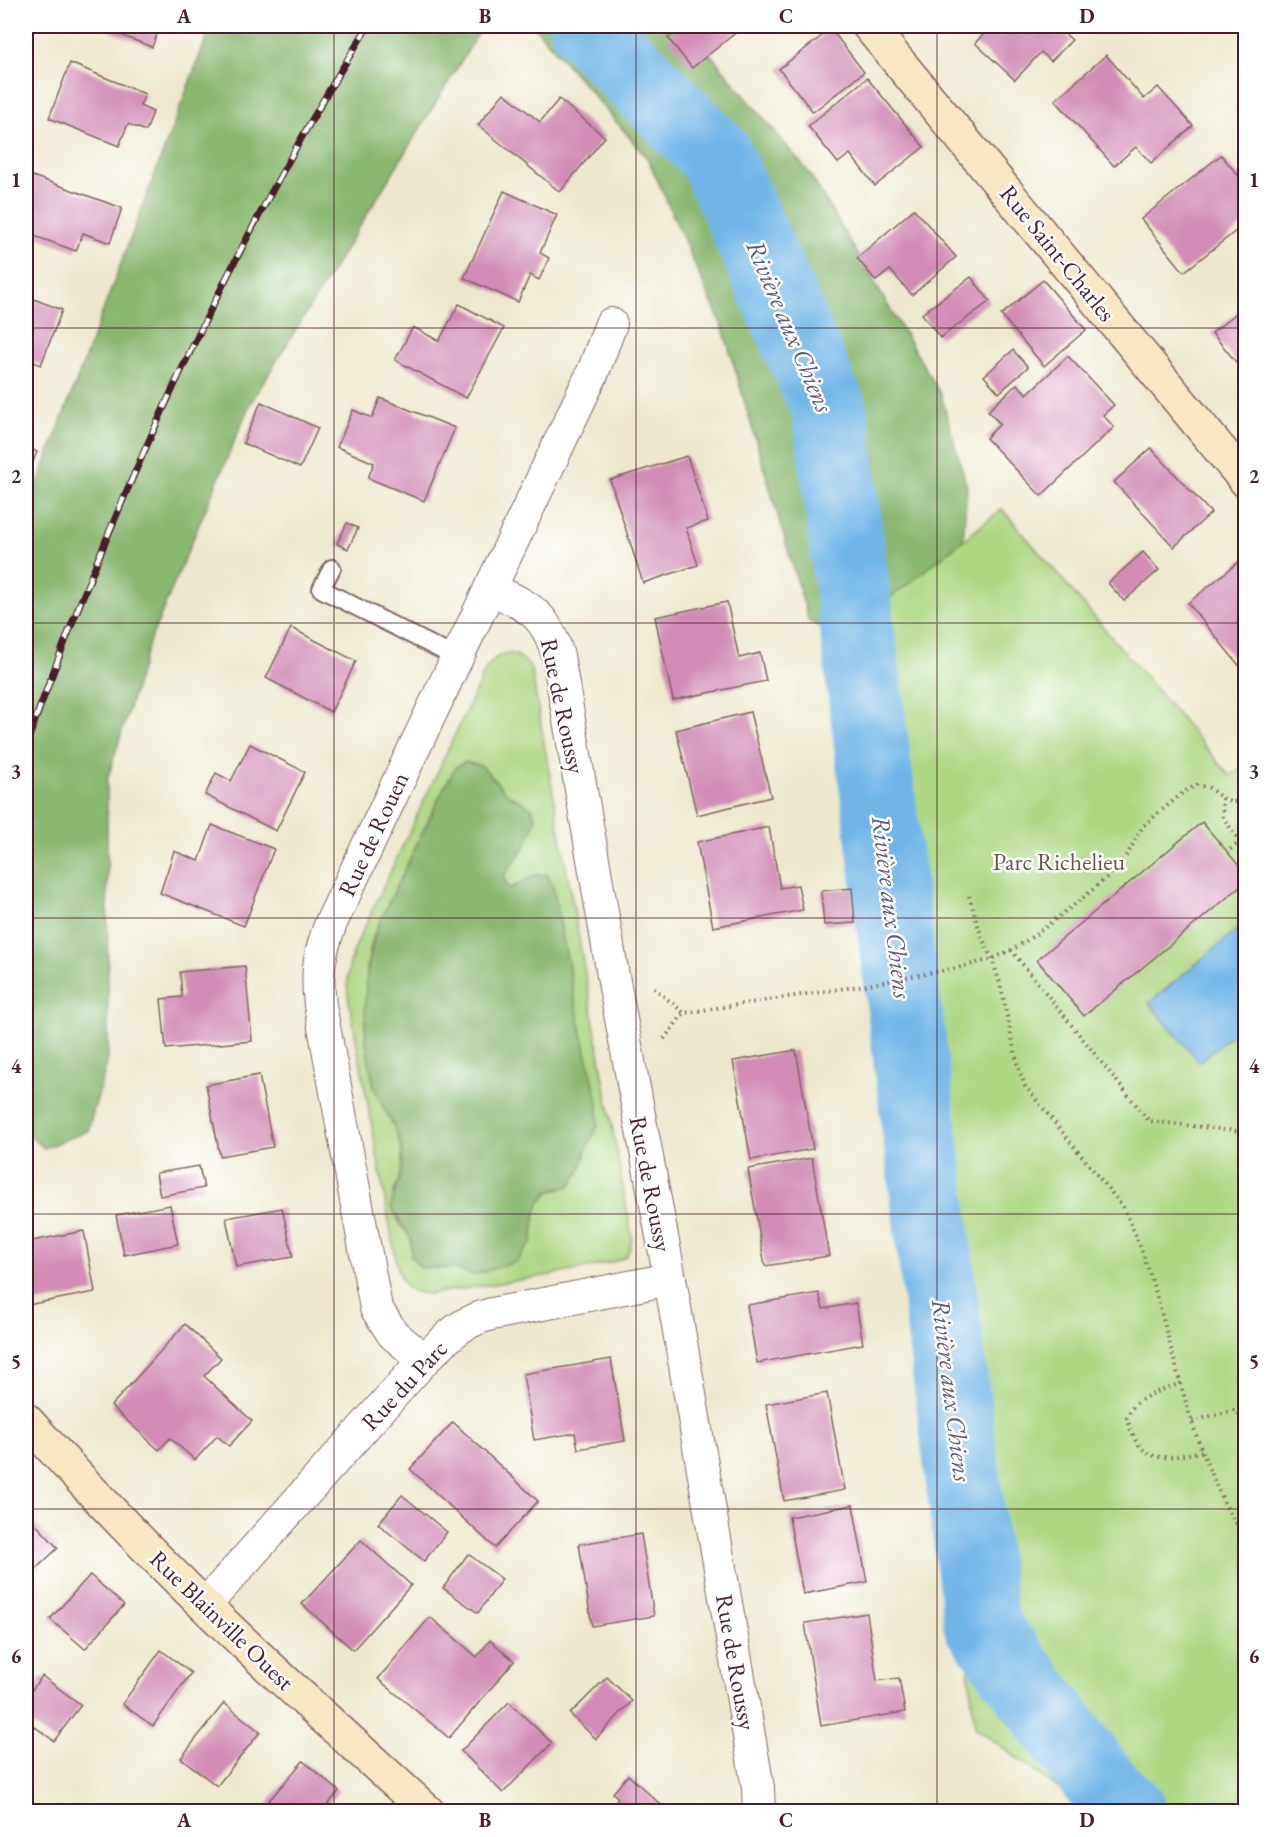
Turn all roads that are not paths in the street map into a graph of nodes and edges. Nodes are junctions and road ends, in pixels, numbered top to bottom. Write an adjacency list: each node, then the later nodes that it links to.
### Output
1 (869, 26): 3 (street, Rue Saint-Charles)
2 (611, 324): 5 (street, Rue de Rouen)
3 (1245, 481)
4 (332, 568): 6 (lane)
5 (489, 588): 6 (street, Rue de Rouen); 7 (street, Rue de Roussy)
6 (457, 658): 8 (street, Rue de Rouen)
7 (670, 1279): 8 (street, Rue du Parc); 12 (street, Rue de Roussy)
8 (424, 1360): 10 (street, Rue du Parc)
9 (26, 1420): 10 (street, Rue Blainville Ouest)
10 (205, 1605): 11 (street, Rue Blainville Ouest)
11 (428, 1812)
12 (759, 1812)

